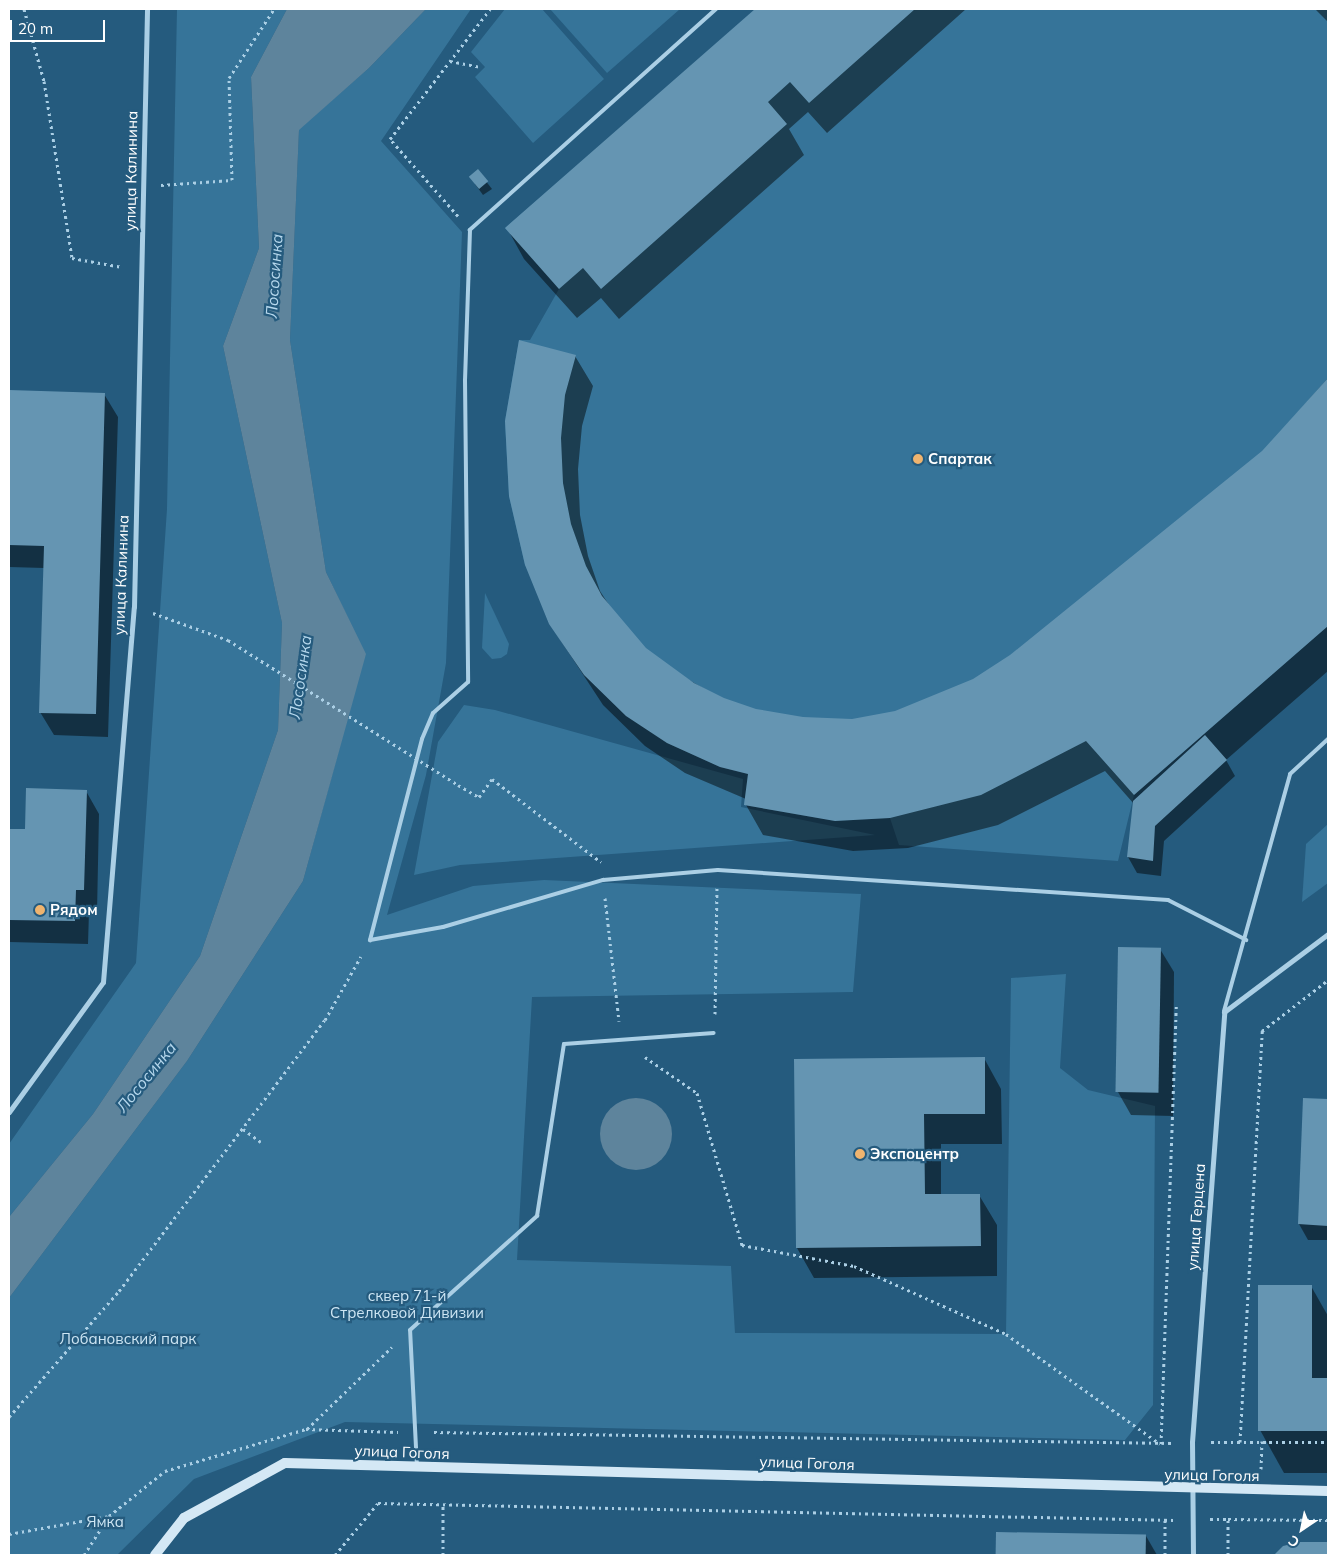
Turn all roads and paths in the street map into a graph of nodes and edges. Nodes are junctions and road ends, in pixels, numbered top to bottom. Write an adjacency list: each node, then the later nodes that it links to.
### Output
1 (24, 9): 10 (path)
2 (147, 9): 8 (street, улица Калинина)
3 (274, 9): 8 (path)
4 (490, 9): 6 (path)
5 (716, 9): 16 (lane)
6 (450, 61): 7 (path); 9 (path)
7 (481, 67)
8 (143, 186): 10 (street, улица Калинина)
9 (456, 213)
10 (142, 271): 11 (street, улица Калинина)
11 (134, 607): 14 (path, bridge); 23 (street, улица Калинина)
12 (1328, 739): 17 (lane)
13 (718, 870): 14 (lane); 17 (lane); 21 (path)
14 (603, 880): 16 (lane); 22 (path)
15 (1328, 934): 20 (street)
16 (370, 940): 24 (path)
17 (1246, 940): 20 (lane)
18 (1328, 980): 31 (path)
19 (1176, 1006): 33 (path)
20 (1224, 1012): 30 (street, улица Герцена)
21 (714, 1033): 22 (lane)
22 (621, 1040): 26 (lane); 33 (path)
23 (9, 1112)
24 (242, 1129): 25 (path); 27 (path)
25 (261, 1142)
26 (410, 1330): 28 (path); 29 (lane)
27 (9, 1417)
28 (306, 1429): 29 (path); 38 (path)
29 (415, 1432): 33 (path); 34 (lane)
30 (1192, 1442): 31 (path); 33 (path); 35 (street, улица Герцена)
31 (1240, 1442): 32 (path)
32 (1328, 1442)
33 (1160, 1444)
34 (417, 1467): 35 (main road, улица Гоголя); 45 (main road, улица Гоголя)
35 (1192, 1490): 36 (main road, улица Гоголя); 39 (street, улица Герцена)
36 (1328, 1491)
37 (443, 1504): 41 (path); 46 (path); 47 (path)
38 (109, 1516): 43 (path); 44 (path)
39 (1192, 1519): 40 (path); 41 (path); 49 (street, улица Герцена)
40 (1228, 1519): 42 (path); 50 (path)
41 (1165, 1520): 48 (path)
42 (1328, 1520)
43 (9, 1534)
44 (84, 1555)
45 (155, 1555)
46 (335, 1555)
47 (443, 1555)
48 (1165, 1555)
49 (1192, 1555)
50 (1228, 1555)

